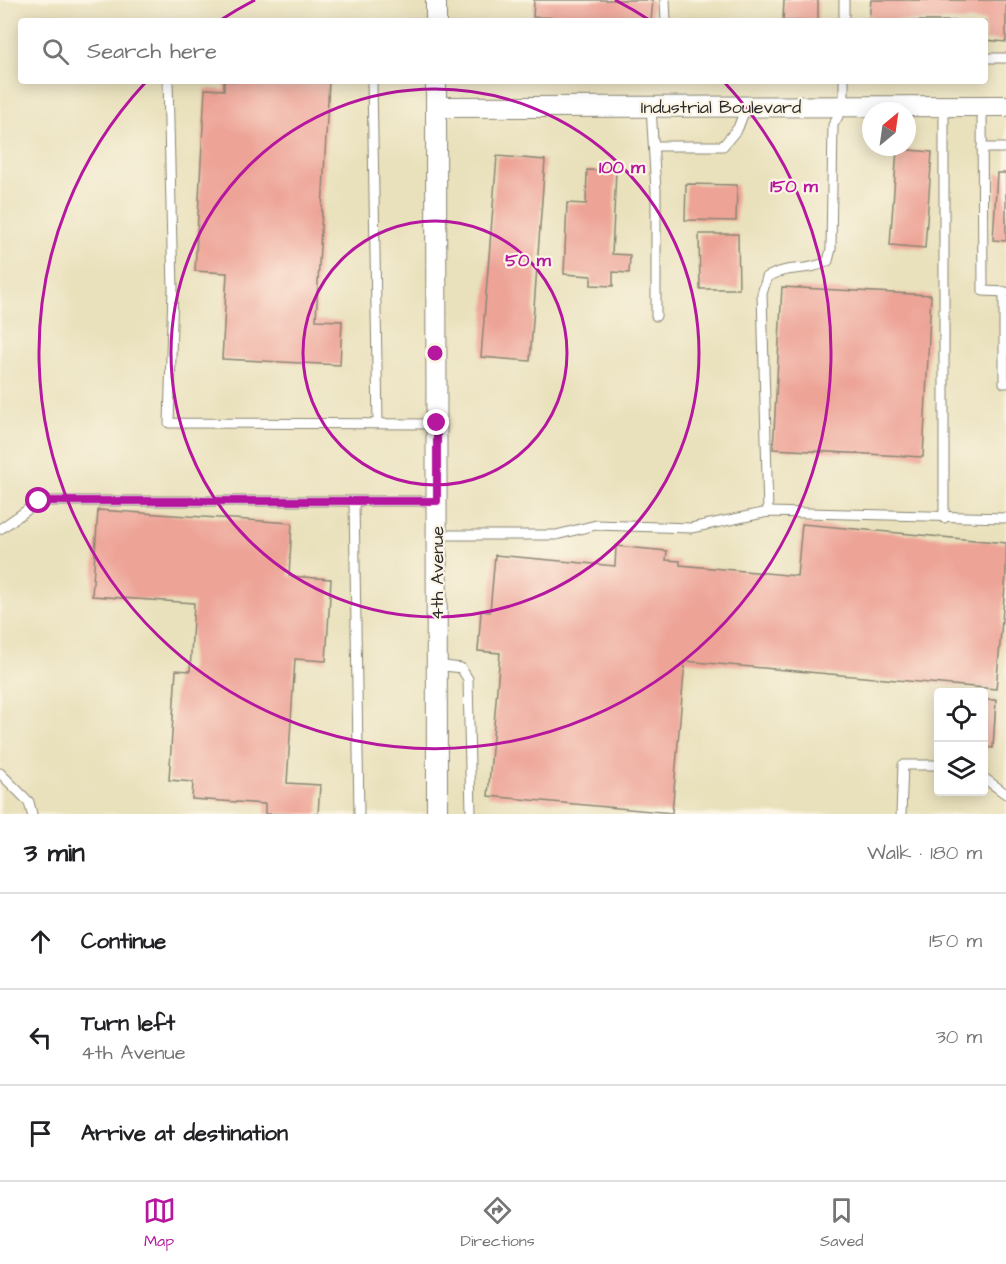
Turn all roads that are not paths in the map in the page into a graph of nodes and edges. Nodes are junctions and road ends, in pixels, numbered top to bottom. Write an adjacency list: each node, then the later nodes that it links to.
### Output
1 (436, 0): 4 (street)
2 (665, 0): 5 (lane)
3 (844, 0): 6 (lane)
4 (436, 18)
5 (666, 18)
6 (844, 18)
7 (988, 58): 8 (lane)
8 (1006, 58)
9 (168, 84): 26 (lane)
10 (372, 84): 26 (lane)
11 (436, 84): 18 (street, 4th Avenue)
12 (844, 84): 14 (lane)
13 (746, 106): 14 (street, Industrial Boulevard); 19 (street, Industrial Boulevard); 20 (lane)
14 (844, 106): 15 (street, Industrial Boulevard); 30 (lane)
15 (944, 106): 16 (street, Industrial Boulevard); 32 (lane)
16 (982, 106): 17 (street, Industrial Boulevard); 21 (lane)
17 (1006, 106)
18 (436, 107): 19 (street, Industrial Boulevard); 27 (street, 4th Avenue)
19 (651, 107): 20 (lane)
20 (654, 146): 24 (lane)
21 (982, 148): 22 (lane); 23 (lane)
22 (1006, 148)
23 (1005, 292): 25 (lane)
24 (656, 316)
25 (1006, 383)
26 (378, 423): 27 (lane)
27 (437, 423): 29 (street, 4th Avenue)
28 (354, 501): 29 (lane); 33 (lane); 41 (lane)
29 (437, 501): 34 (street, 4th Avenue)
30 (768, 512): 32 (lane); 34 (lane)
31 (1006, 518): 32 (lane)
32 (944, 519)
33 (0, 529)
34 (436, 535): 35 (street, 4th Avenue)
35 (436, 665): 42 (street, 4th Avenue); 43 (lane)
36 (934, 765): 44 (lane)
37 (0, 773): 40 (lane)
38 (988, 781): 39 (lane)
39 (1006, 794)
40 (32, 814)
41 (359, 814)
42 (437, 814)
43 (471, 814)
44 (902, 814)

